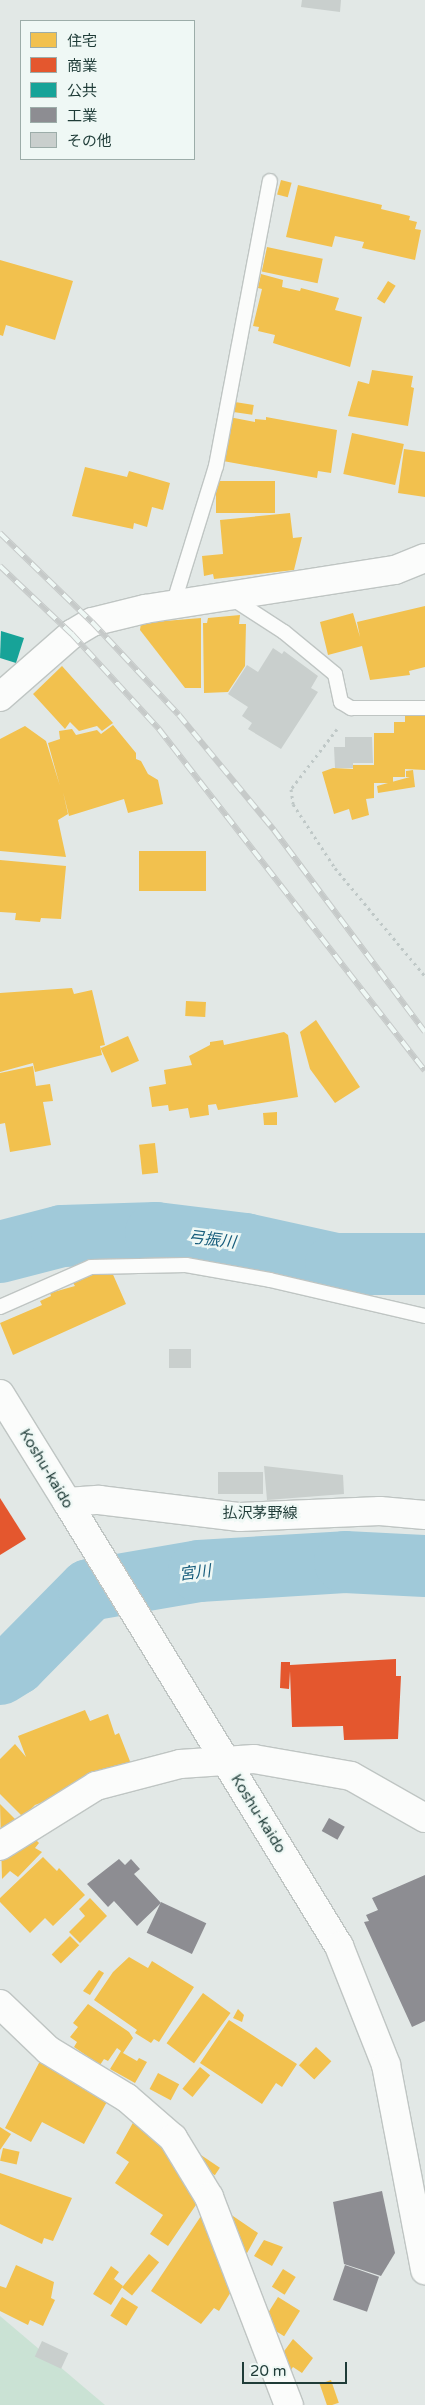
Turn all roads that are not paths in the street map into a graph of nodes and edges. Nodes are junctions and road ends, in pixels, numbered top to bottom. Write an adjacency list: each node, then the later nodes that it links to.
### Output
1 (270, 181): 4 (lane)
2 (425, 558): 3 (street)
3 (230, 596): 4 (street); 6 (lane)
4 (173, 605): 5 (street)
5 (0, 697)
6 (425, 708)
7 (0, 1307): 8 (lane)
8 (425, 1316)
9 (0, 1394): 10 (street, Koshu-kaido)
10 (67, 1502): 11 (street, 払沢茅野線); 12 (street, Koshu-kaido)
11 (425, 1515)
12 (225, 1761): 13 (street); 14 (street); 16 (street, Koshu-kaido)
13 (425, 1818)
14 (0, 1846)
15 (0, 2004): 17 (street)
16 (425, 2270)
17 (288, 2405)

